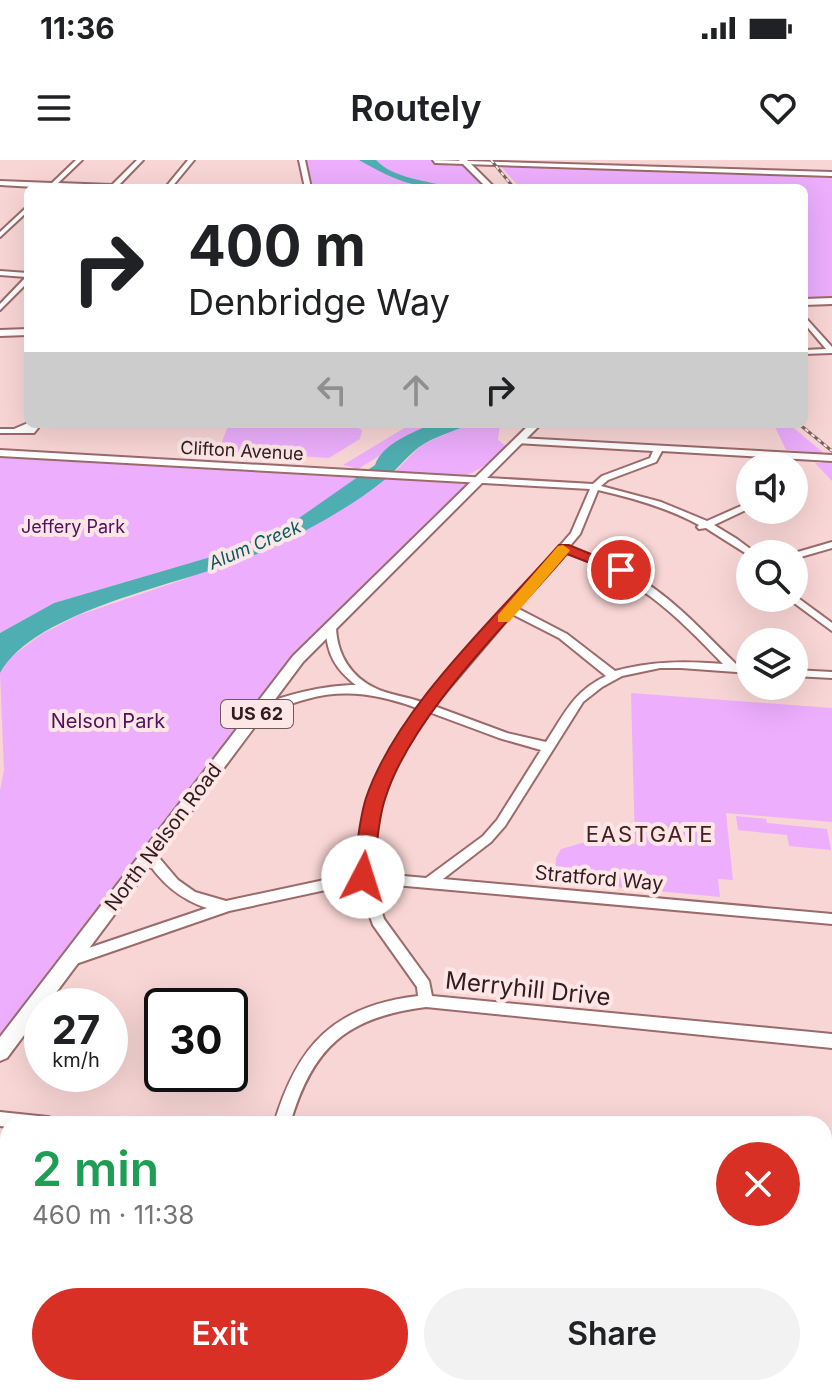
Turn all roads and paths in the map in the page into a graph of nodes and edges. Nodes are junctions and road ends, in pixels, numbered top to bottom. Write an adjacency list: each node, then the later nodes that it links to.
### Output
1 (79, 160): 16 (street)
2 (140, 160): 17 (street)
3 (191, 160): 18 (street)
4 (302, 160): 19 (street)
5 (463, 160): 7 (street); 9 (street); 20 (main road)
6 (676, 160): 11 (street)
7 (435, 161)
8 (804, 161): 12 (street)
9 (491, 162): 10 (street)
10 (529, 162): 11 (street)
11 (677, 168): 12 (street)
12 (809, 173): 13 (street)
13 (832, 174)
14 (0, 183): 15 (street)
15 (24, 184)
16 (53, 184)
17 (118, 184)
18 (171, 184)
19 (307, 184)
20 (487, 184)
21 (24, 212): 23 (street)
22 (0, 224): 23 (street)
23 (10, 225): 24 (street)
24 (0, 235)
25 (0, 273): 26 (street)
26 (24, 276)
27 (24, 281): 30 (street)
28 (832, 301): 29 (main road)
29 (808, 302)
30 (0, 308)
31 (808, 323): 34 (street)
32 (24, 332): 33 (main road)
33 (0, 333)
34 (832, 351): 35 (street)
35 (808, 352)
36 (532, 428): 39 (main road, North Nelson Road / US 62)
37 (0, 431): 38 (street)
38 (18, 432)
39 (519, 441): 40 (street); 45 (main road, North Nelson Road / US 62)
40 (659, 448): 42 (street); 46 (street)
41 (0, 453): 45 (street, Clifton Avenue)
42 (736, 453)
43 (808, 457): 44 (street)
44 (832, 458)
45 (481, 481): 46 (street, Clifton Avenue); 58 (main road, North Nelson Road / US 62)
46 (594, 490): 48 (street, Clifton Avenue); 51 (street)
47 (736, 511): 48 (street)
48 (704, 526): 49 (street); 52 (street)
49 (736, 545)
50 (832, 545): 53 (street)
51 (564, 548): 56 (street); 60 (street)
52 (736, 552)
53 (808, 552)
54 (808, 600): 57 (street)
55 (808, 609): 59 (street)
56 (512, 610): 62 (street); 66 (street)
57 (832, 619)
58 (331, 628): 65 (street); 67 (main road, North Nelson Road / US 62)
59 (832, 628)
60 (733, 668): 61 (street); 62 (street)
61 (736, 668)
62 (611, 674): 68 (street)
63 (808, 674): 64 (street)
64 (832, 675)
65 (370, 690): 66 (street); 67 (street)
66 (425, 709): 68 (street); 70 (street)
67 (258, 712): 69 (main road, North Nelson Road / US 62)
68 (548, 747): 71 (street)
69 (150, 856): 72 (street); 74 (main road, North Nelson Road / US 62)
70 (363, 877): 71 (street, Stratford Way); 72 (street, Stratford Way); 75 (street)
71 (428, 883): 73 (street, Stratford Way)
72 (228, 906): 74 (street, Stratford Way)
73 (832, 919)
74 (70, 960): 77 (main road, North Nelson Road / US 62)
75 (426, 1001): 76 (street, Merryhill Drive); 78 (street, Merryhill Drive)
76 (832, 1041)
77 (0, 1052)
78 (285, 1116)

